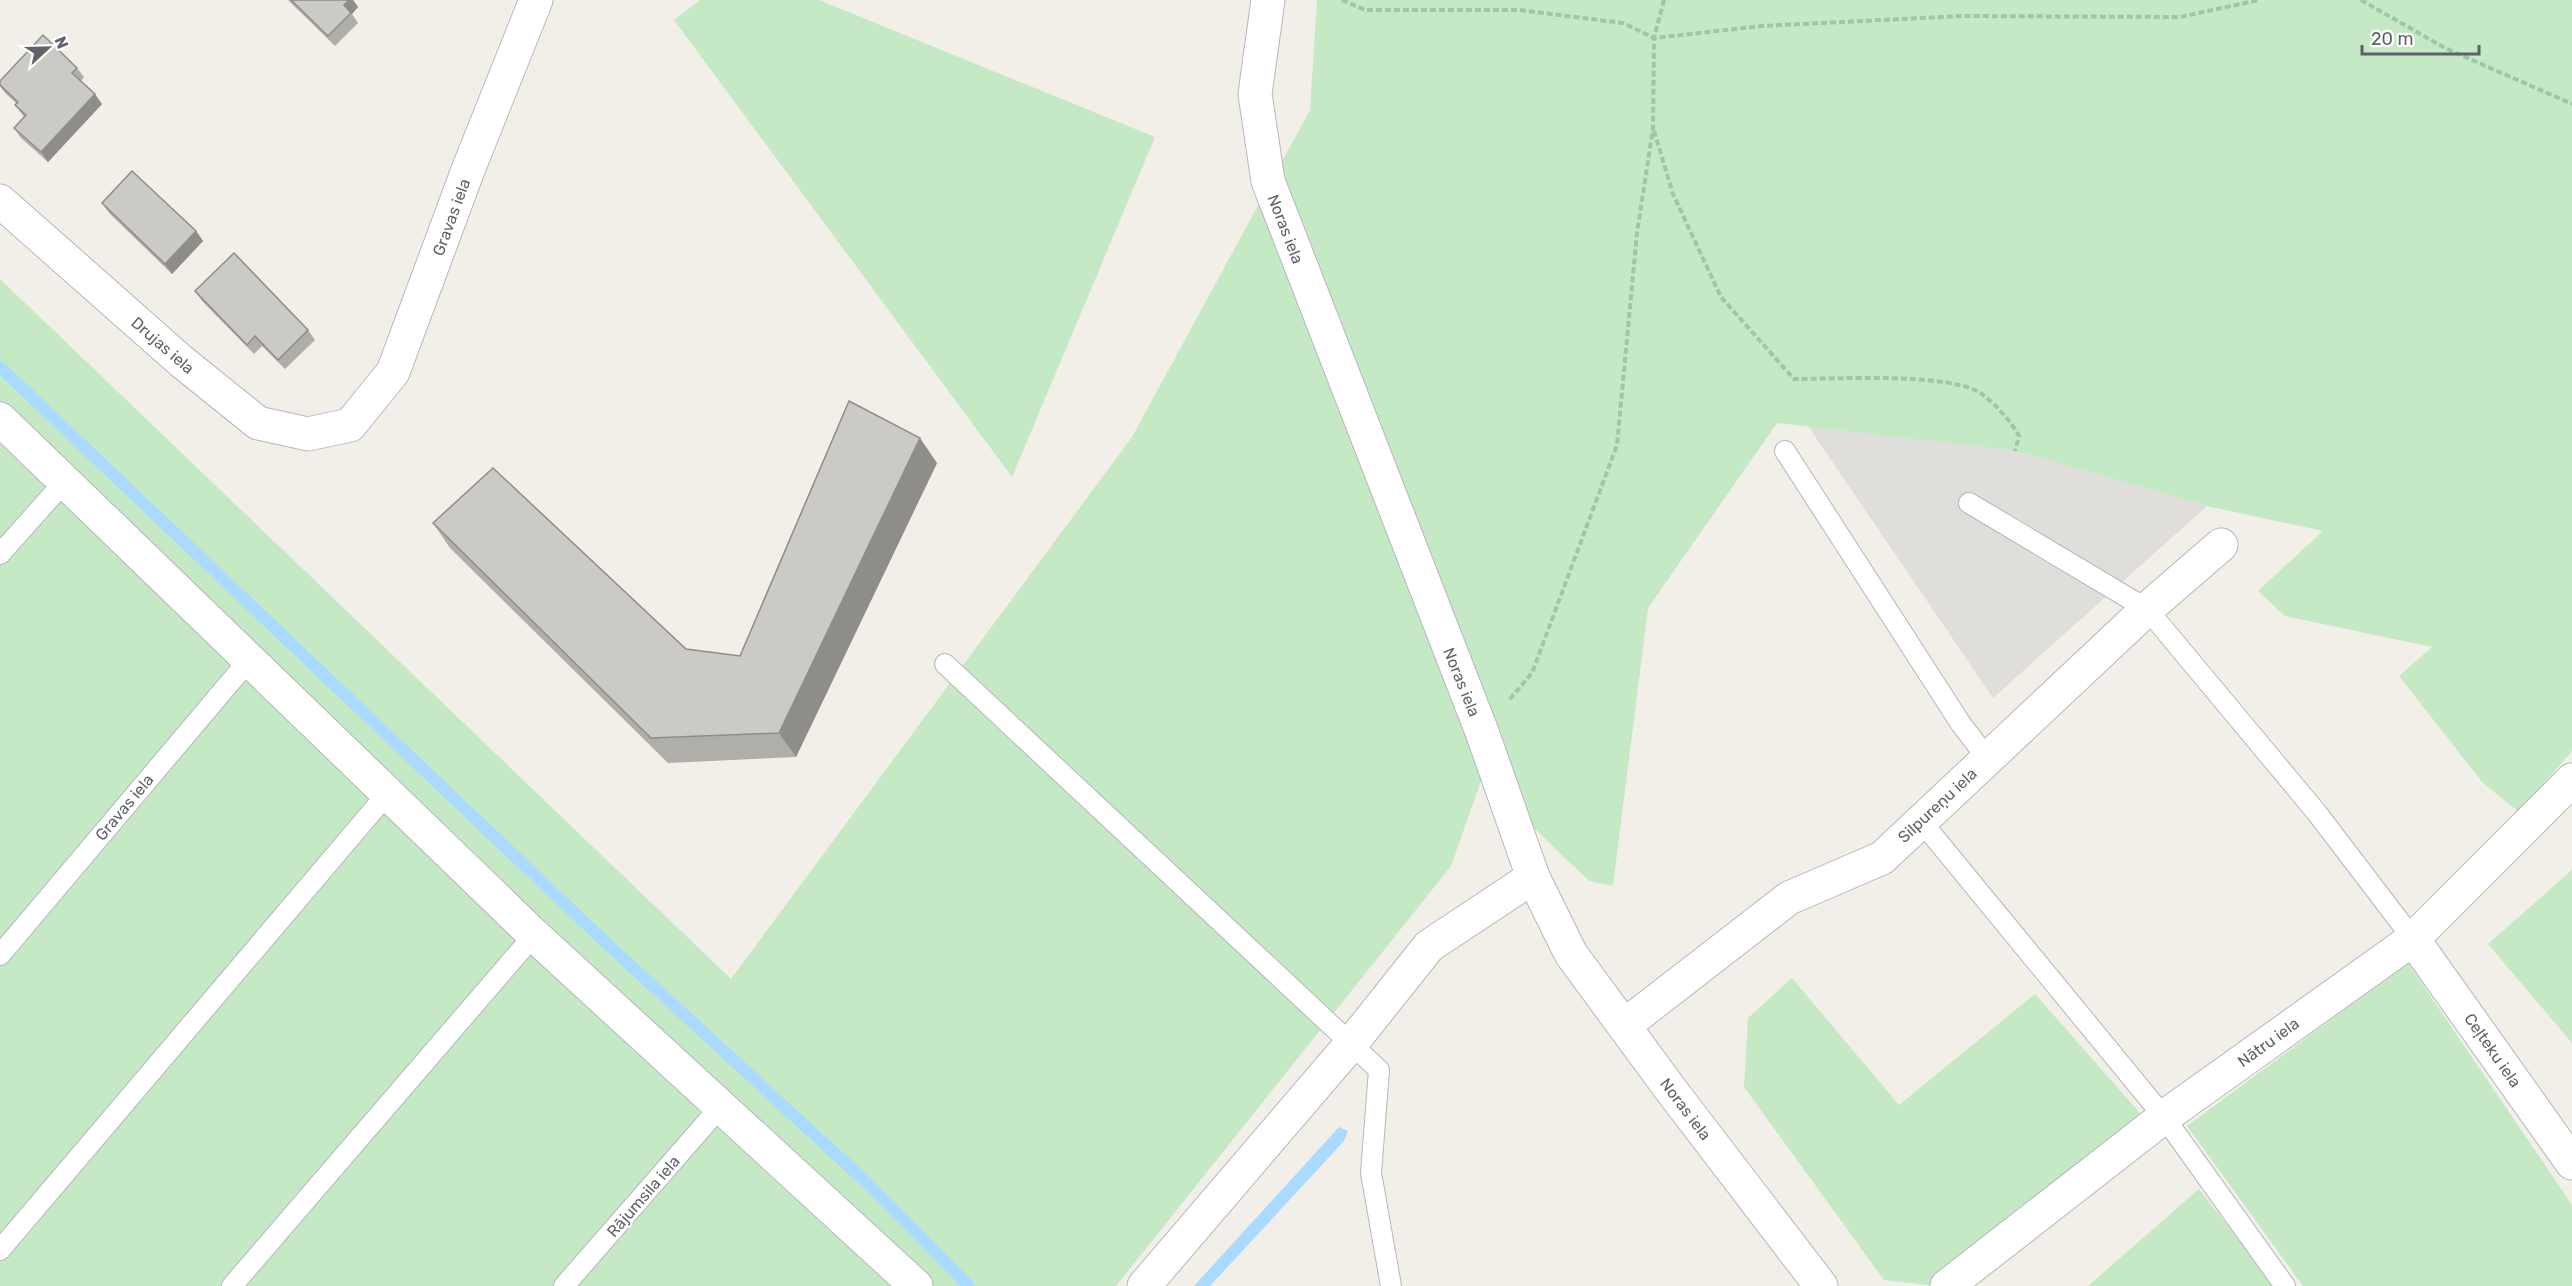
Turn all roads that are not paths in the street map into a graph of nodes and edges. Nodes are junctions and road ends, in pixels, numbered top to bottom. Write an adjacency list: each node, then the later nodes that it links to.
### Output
1 (536, 0): 5 (street, Gravas iela)
2 (1266, 6): 18 (street, Noras iela)
3 (0, 201): 5 (street, Drujas iela)
4 (0, 419): 7 (street)
5 (350, 424)
6 (1785, 451): 14 (lane)
7 (64, 481): 10 (lane); 12 (street)
8 (1969, 503): 11 (lane)
9 (2221, 544): 11 (street, Silpureņu iela)
10 (0, 554)
11 (2147, 609): 14 (street, Silpureņu iela); 20 (lane)
12 (249, 660): 16 (street); 21 (lane, Gravas iela)
13 (945, 664): 23 (lane)
14 (1987, 758): 17 (street, Silpureņu iela)
15 (2572, 780): 20 (street, Nātru iela)
16 (387, 794): 19 (street); 27 (lane)
17 (1922, 820): 22 (street, Silpureņu iela); 25 (lane)
18 (1533, 877): 22 (street, Noras iela); 23 (street)
19 (534, 935): 24 (street); 28 (lane)
20 (2413, 939): 25 (street, Nātru iela); 26 (street, Ceļteku iela)
21 (0, 955)
22 (1625, 1026): 33 (street, Noras iela)
23 (1351, 1044): 31 (street); 32 (lane)
24 (721, 1106): 29 (lane, Rājumsila iela); 30 (street)
25 (2164, 1117): 34 (street, Nātru iela); 35 (lane)
26 (2572, 1163)
27 (0, 1250)
28 (232, 1286)
29 (564, 1286)
30 (916, 1286)
31 (1144, 1286)
32 (1391, 1286)
33 (1821, 1286)
34 (1947, 1286)
35 (2285, 1286)

